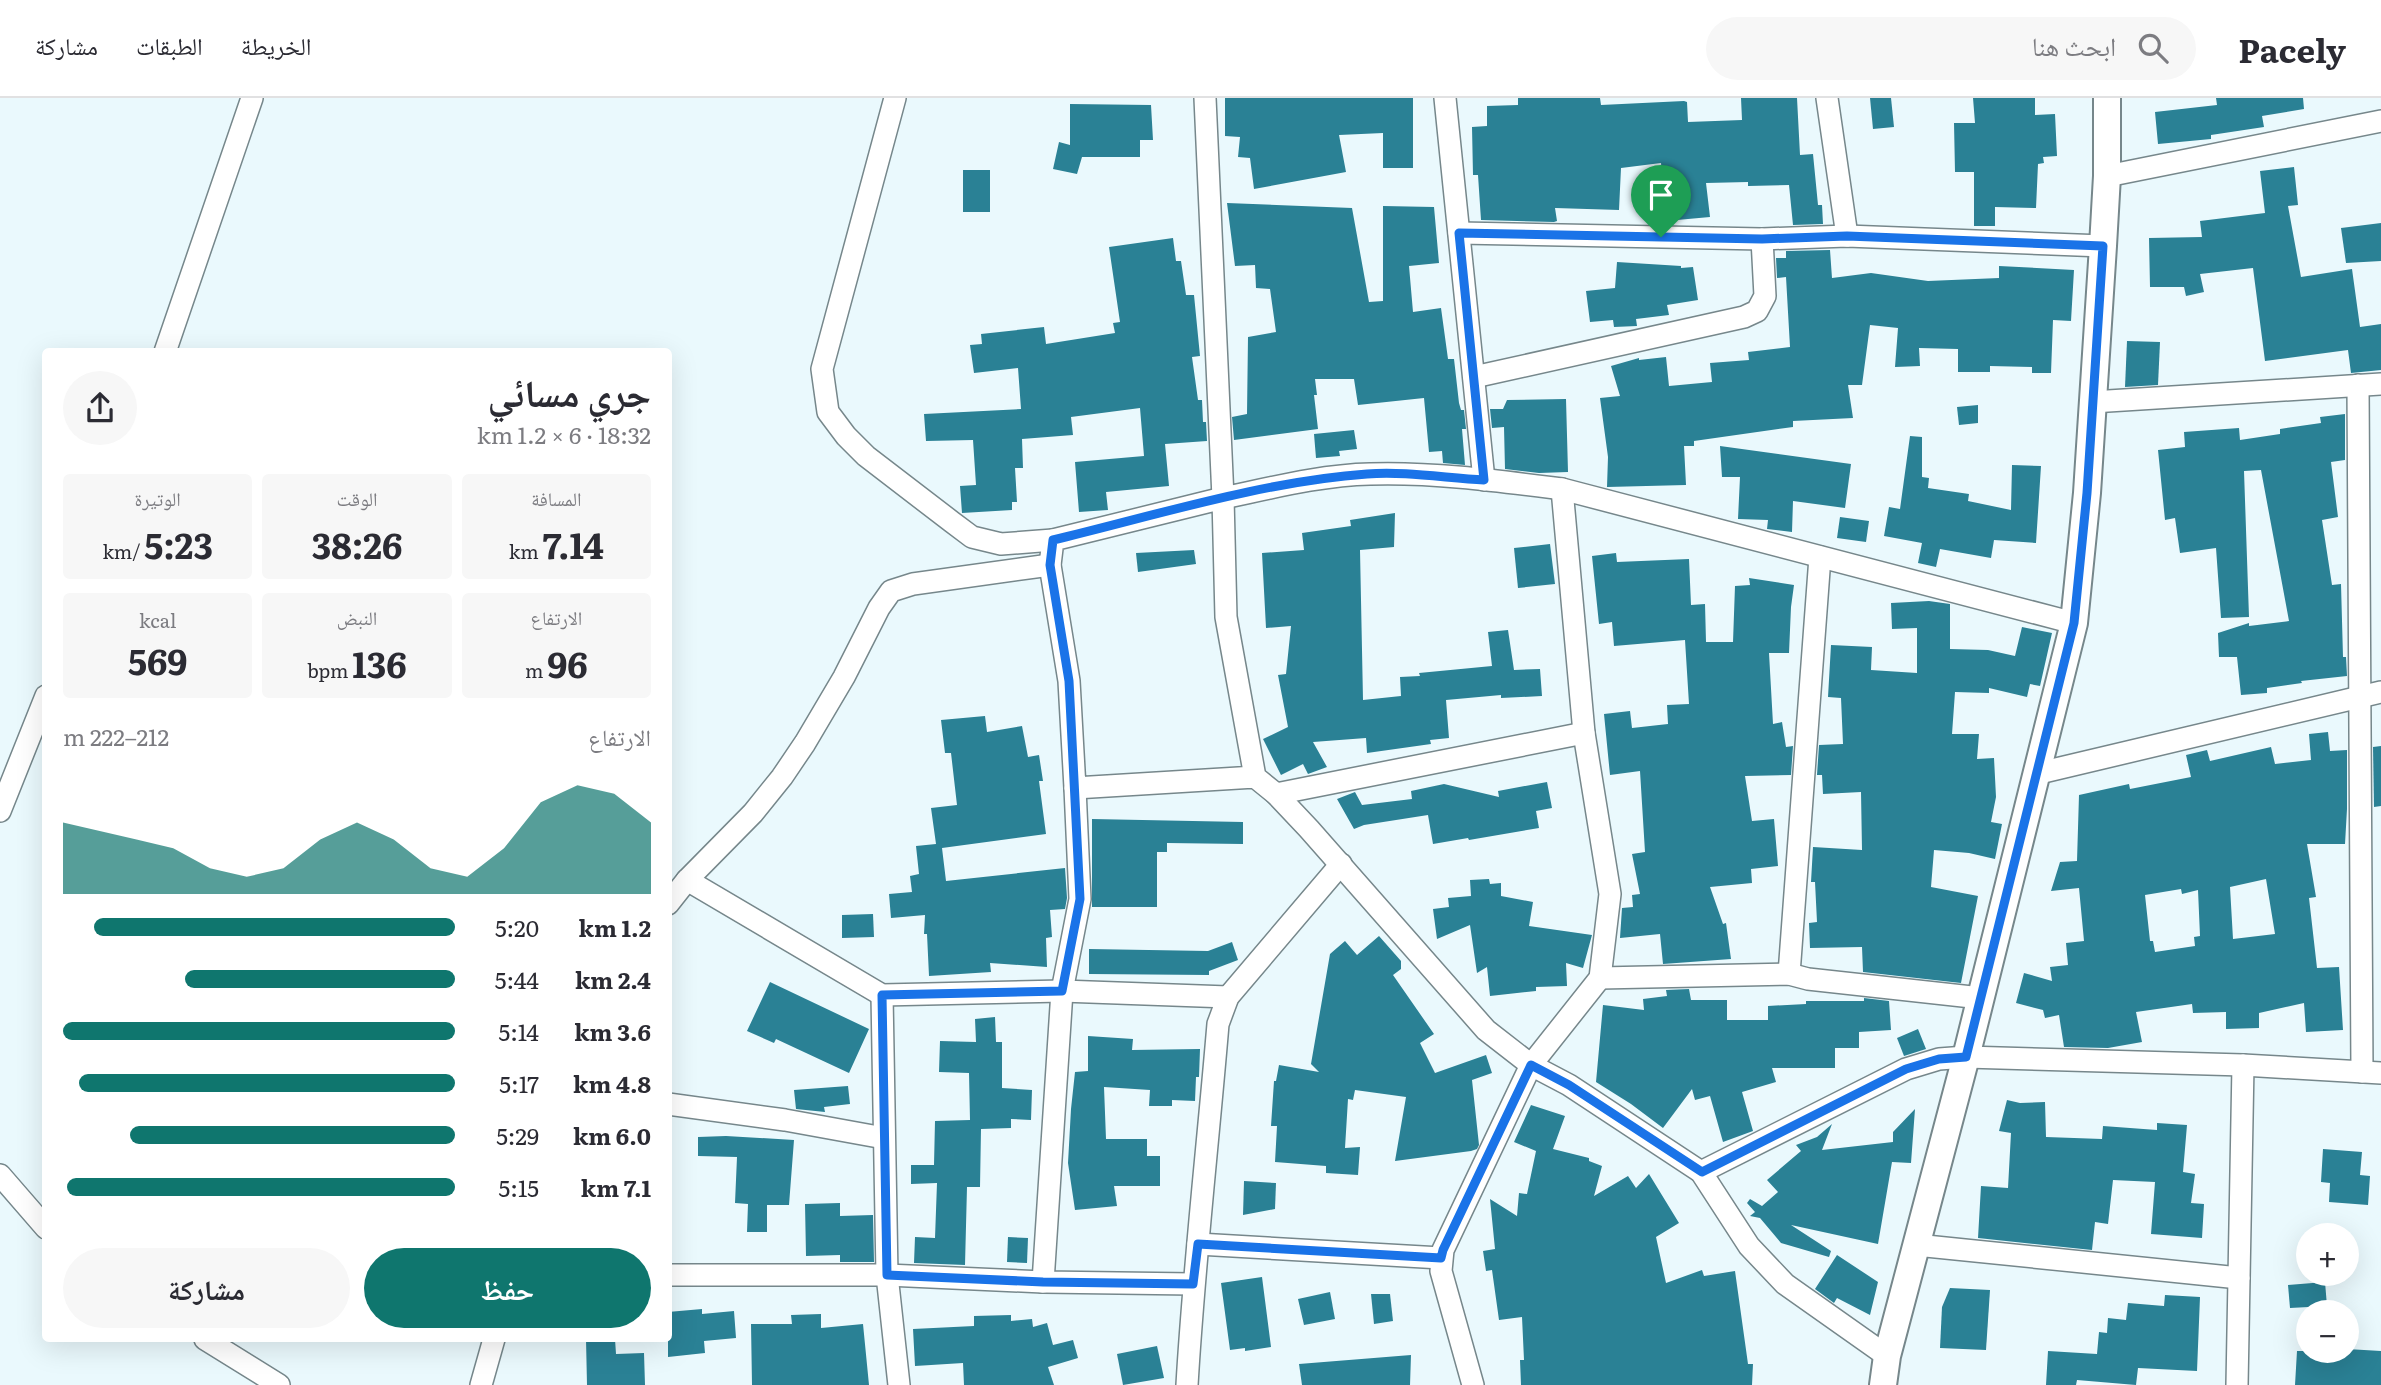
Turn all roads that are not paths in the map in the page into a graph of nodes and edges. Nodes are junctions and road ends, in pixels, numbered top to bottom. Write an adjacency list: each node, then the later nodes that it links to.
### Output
1 (252, 98): 13 (street)
2 (895, 98): 21 (street)
3 (1205, 98): 20 (street)
4 (1445, 98): 9 (street)
5 (1827, 98): 10 (street)
6 (2107, 98): 8 (street)
7 (2381, 121): 8 (street)
8 (2107, 176): 12 (street)
9 (1459, 233): 11 (street); 14 (street)
10 (1847, 236): 11 (street); 12 (street)
11 (1762, 239): 14 (street)
12 (2103, 246): 17 (street)
13 (166, 348)
14 (1474, 377): 18 (street)
15 (2381, 384): 16 (street)
16 (2358, 385): 17 (street); 26 (street)
17 (2092, 402): 24 (street)
18 (1484, 480): 19 (street); 20 (street)
19 (1562, 489): 22 (street); 28 (street)
20 (1223, 498): 21 (street); 30 (street)
21 (1053, 540): 23 (street)
22 (1820, 557): 24 (street); 37 (street)
23 (1050, 565): 31 (street); 35 (street)
24 (2074, 623): 29 (street)
25 (2381, 692): 26 (street)
26 (2359, 697): 29 (street); 46 (street)
27 (42, 706): 33 (street)
28 (1584, 733): 32 (street); 38 (street)
29 (2035, 774): 42 (street)
30 (1255, 776): 31 (street); 32 (street)
31 (1075, 788): 39 (street)
32 (1276, 794): 34 (street)
33 (0, 811)
34 (1341, 864): 41 (street); 44 (street)
35 (687, 880): 36 (street); 40 (street)
36 (672, 899)
37 (1789, 974): 38 (street); 42 (street)
38 (1600, 978): 44 (street)
39 (1062, 991): 40 (street); 41 (street); 58 (street)
40 (882, 995): 48 (street)
41 (1228, 997): 52 (street)
42 (1981, 998): 43 (street)
43 (1966, 1057): 45 (street); 49 (street); 53 (street)
44 (1531, 1065): 49 (street); 54 (street)
45 (2243, 1065): 46 (street); 57 (street)
46 (2371, 1072)
47 (672, 1105): 48 (street)
48 (884, 1138): 56 (street)
49 (1702, 1172): 62 (street)
50 (0, 1175): 51 (street)
51 (42, 1223)
52 (1198, 1244): 54 (street); 59 (street)
53 (1916, 1245): 57 (street); 62 (street)
54 (1441, 1258): 67 (street)
55 (672, 1275): 56 (street)
56 (887, 1275): 58 (street); 65 (street)
57 (2239, 1278): 69 (street)
58 (1043, 1282): 59 (street)
59 (1193, 1284): 66 (street)
60 (210, 1342): 63 (street)
61 (493, 1342): 64 (street)
62 (1886, 1356): 68 (street)
63 (279, 1385)
64 (481, 1385)
65 (899, 1385)
66 (1187, 1385)
67 (1473, 1385)
68 (1882, 1385)
69 (2236, 1385)

